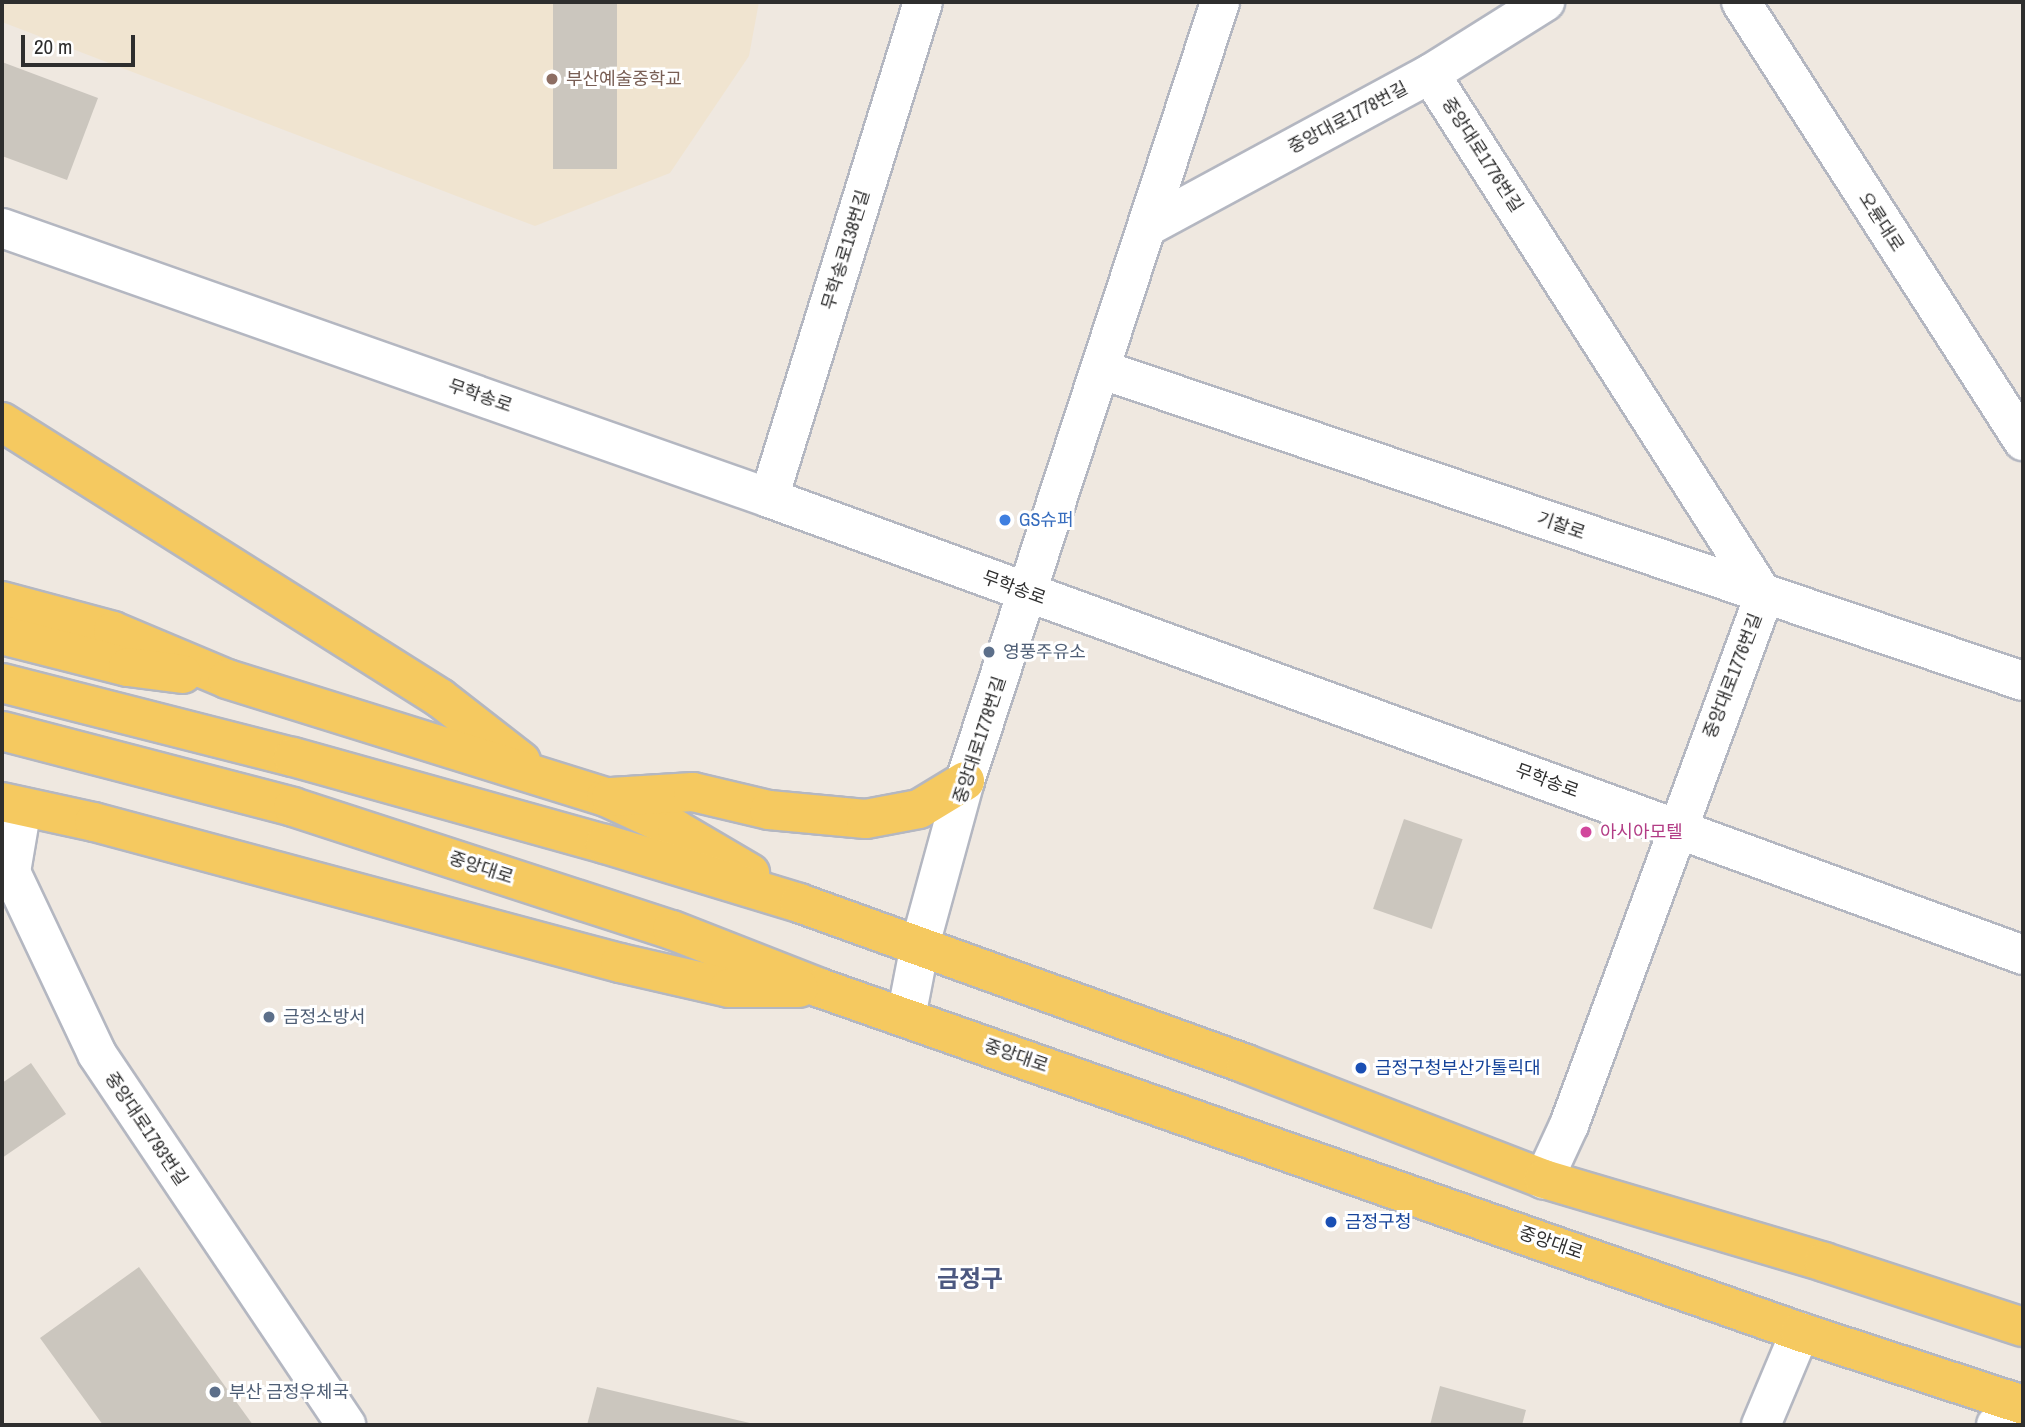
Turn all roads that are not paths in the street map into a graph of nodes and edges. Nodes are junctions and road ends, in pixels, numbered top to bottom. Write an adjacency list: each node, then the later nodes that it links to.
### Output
1 (923, 2): 11 (street, 무학송로138번길)
2 (1220, 2): 6 (street, 중앙대로1778번길)
3 (1545, 2): 5 (street, 중앙대로1778번길)
4 (1741, 2): 10 (street, 오륜대로)
5 (1430, 74): 6 (street, 중앙대로1778번길); 13 (street, 중앙대로1776번길)
6 (1147, 227): 8 (street, 중앙대로1778번길)
7 (2, 228): 11 (street, 무학송로)
8 (1100, 369): 12 (street, 중앙대로1778번길); 13 (street, 기찰로)
9 (2, 422): 20 (main road)
10 (2023, 441)
11 (769, 498): 12 (street, 무학송로)
12 (1027, 593): 21 (street, 중앙대로1778번길); 24 (street, 무학송로)
13 (1763, 596): 17 (street, 기찰로); 24 (street, 중앙대로1776번길)
14 (2, 601): 16 (main road)
15 (2, 635): 16 (main road)
16 (227, 679): 20 (main road)
17 (2023, 681)
18 (2, 683): 25 (main road)
19 (2, 731): 28 (main road, 중앙대로)
20 (539, 775): 22 (main road)
21 (965, 781): 22 (main road); 26 (street, 중앙대로1778번길)
22 (606, 797): 25 (main road)
23 (12, 805): 28 (main road); 35 (street, 중앙대로1793번길)
24 (1676, 828): 27 (street, 무학송로); 30 (street, 중앙대로1776번길)
25 (799, 903): 26 (main road)
26 (920, 944): 29 (street, 중앙대로1778번길); 30 (main road)
27 (2023, 955)
28 (820, 989): 29 (main road, 중앙대로)
29 (906, 1017): 32 (main road, 중앙대로)
30 (1544, 1179): 31 (main road)
31 (2023, 1327)
32 (1800, 1332): 33 (main road, 중앙대로); 36 (street)
33 (2023, 1405)
34 (2023, 1417): 37 (street)
35 (346, 1425)
36 (1760, 1425)
37 (1996, 1425)

